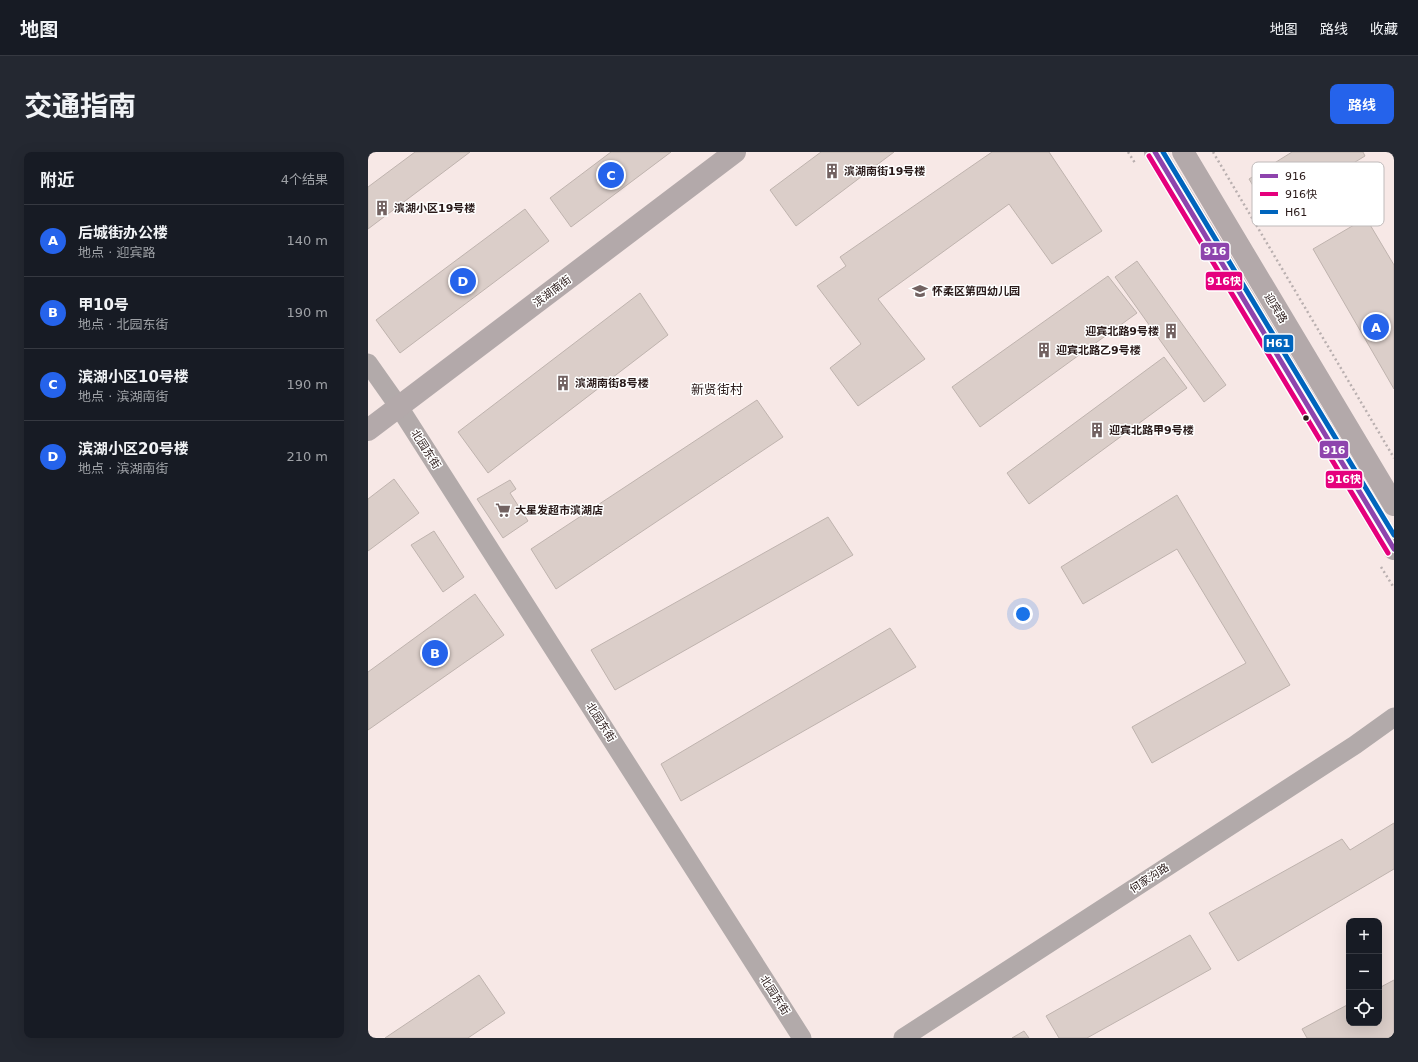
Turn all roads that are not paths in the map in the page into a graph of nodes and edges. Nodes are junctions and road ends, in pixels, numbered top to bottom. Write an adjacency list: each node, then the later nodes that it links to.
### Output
1 (735, 152): 5 (main road, 滨湖南街)
2 (1155, 152): 8 (main road, 迎宾路)
3 (1183, 152): 7 (main road, 迎宾路)
4 (368, 362): 5 (street, 北园东街)
5 (399, 406): 6 (main road, 滨湖南街); 10 (street, 北园东街)
6 (368, 430)
7 (1394, 505)
8 (1394, 549)
9 (1394, 718): 11 (street, 何家沟路)
10 (802, 1038)
11 (903, 1038)

